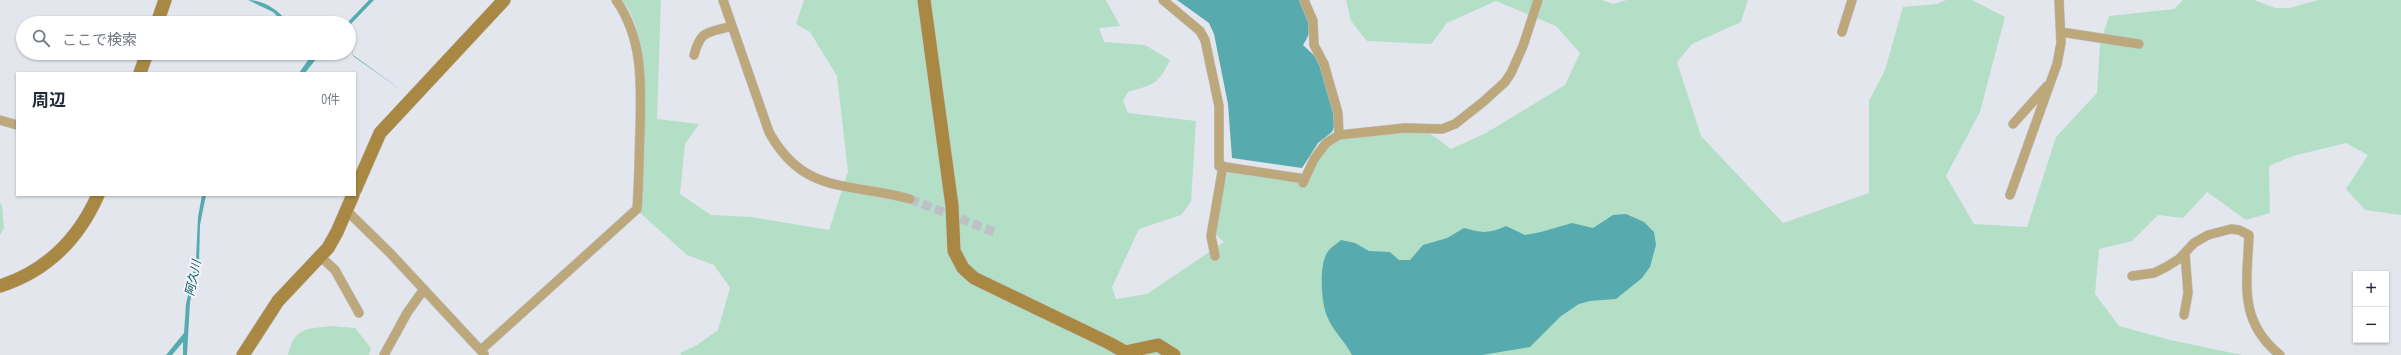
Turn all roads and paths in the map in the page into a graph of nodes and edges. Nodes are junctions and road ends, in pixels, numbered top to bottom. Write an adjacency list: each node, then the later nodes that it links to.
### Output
1 (165, 0): 11 (street)
2 (504, 0): 25 (street)
3 (616, 0): 39 (street)
4 (723, 0): 12 (street)
5 (924, 0): 42 (street)
6 (1163, 0): 24 (street)
7 (1304, 0): 23 (street)
8 (1538, 0): 23 (street)
9 (1852, 0): 13 (street)
10 (2059, 0): 14 (street)
11 (159, 16)
12 (732, 26): 16 (street); 29 (street)
13 (1842, 32)
14 (2061, 32): 15 (street); 19 (street)
15 (2139, 44)
16 (694, 55)
17 (145, 60): 18 (street)
18 (140, 72)
19 (2051, 82): 21 (street); 26 (street)
20 (0, 120): 22 (street)
21 (2013, 124)
22 (16, 125)
23 (1339, 135): 24 (street)
24 (1223, 166): 32 (street)
25 (356, 188)
26 (2010, 195)
27 (97, 196): 35 (street)
28 (353, 196): 30 (street)
29 (910, 199)
30 (346, 210): 33 (street); 36 (street)
31 (2185, 253): 34 (street); 38 (street); 43 (street)
32 (1215, 256)
33 (321, 257): 37 (street); 40 (street)
34 (2132, 276)
35 (0, 286)
36 (424, 289): 39 (street); 41 (street)
37 (359, 313)
38 (2184, 314)
39 (483, 353)
40 (243, 355)
41 (384, 355)
42 (1174, 355)
43 (2280, 355)

